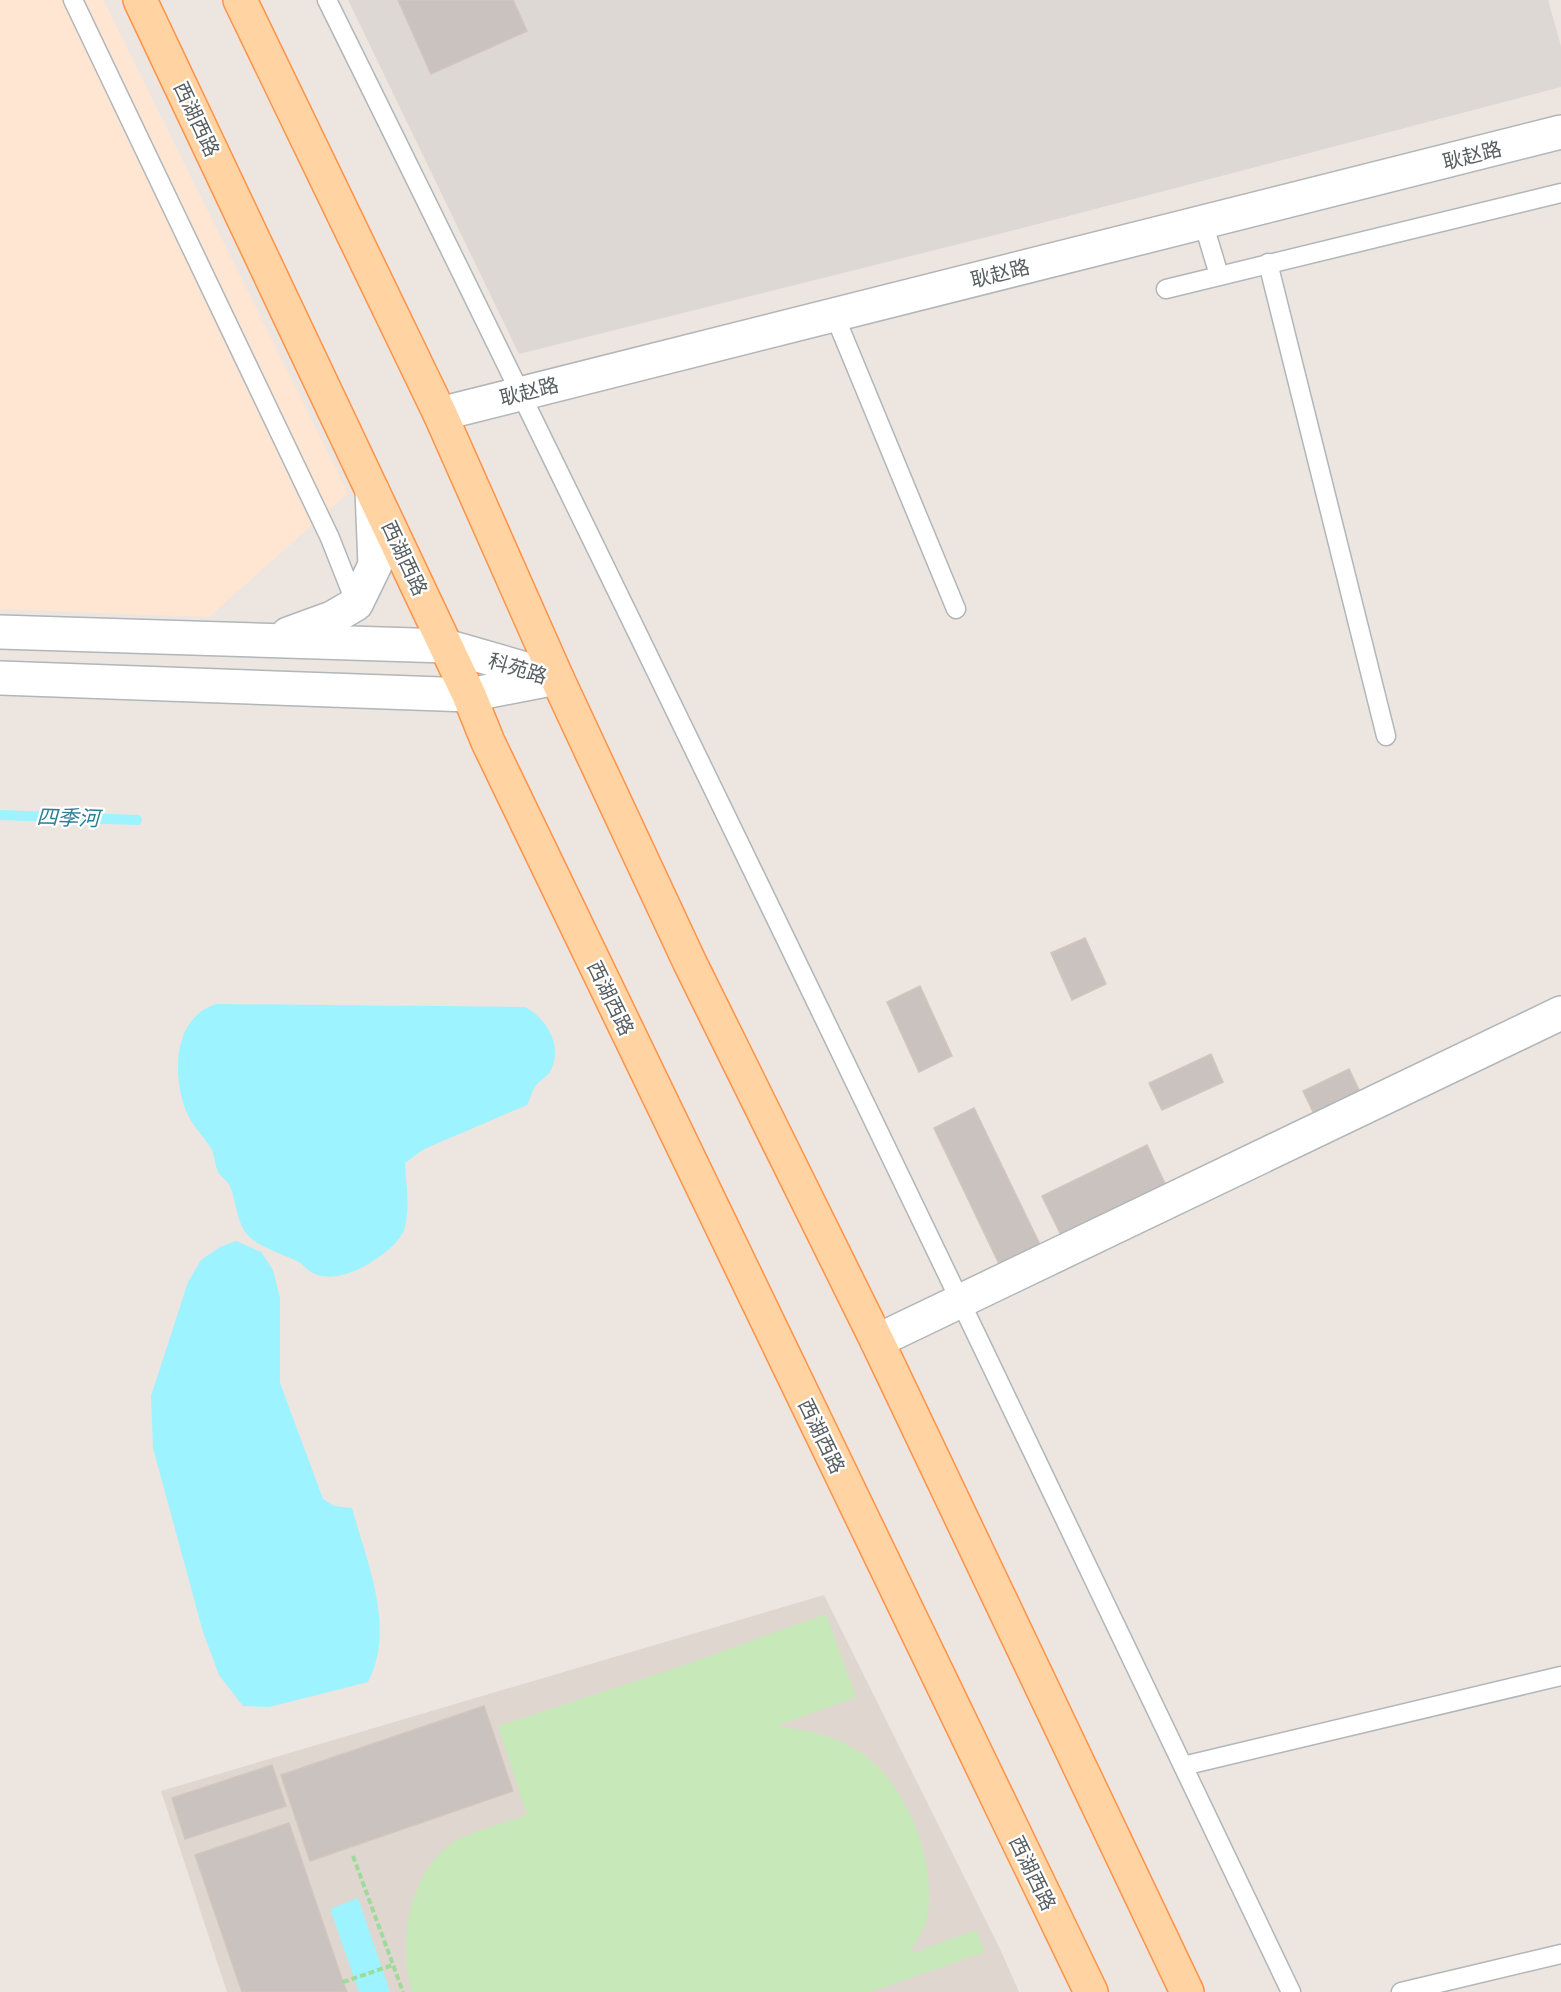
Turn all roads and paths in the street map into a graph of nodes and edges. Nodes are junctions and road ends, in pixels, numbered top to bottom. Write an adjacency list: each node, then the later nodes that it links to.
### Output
1 (73, 0): 15 (lane)
2 (140, 0): 14 (main road, 西湖西路)
3 (240, 0): 13 (main road)
4 (327, 0): 12 (lane)
5 (1561, 132): 7 (street, 耿赵路)
6 (1561, 193): 8 (lane)
7 (1203, 222): 9 (lane); 11 (street, 耿赵路)
8 (1268, 263): 9 (lane); 23 (lane)
9 (1219, 275): 10 (lane)
10 (1166, 289)
11 (834, 314): 12 (street, 耿赵路); 16 (lane)
12 (522, 393): 13 (street, 耿赵路); 25 (lane)
13 (440, 414): 21 (main road)
14 (372, 489): 15 (street); 19 (main road, 西湖西路)
15 (356, 604): 18 (street)
16 (956, 609)
17 (0, 632): 18 (street, 科苑路)
18 (270, 640): 19 (street, 科苑路)
19 (446, 646): 21 (street, 科苑路); 22 (main road, 西湖西路)
20 (0, 678): 22 (street, 科苑路)
21 (557, 678): 22 (street, 科苑路); 26 (main road)
22 (469, 695): 34 (main road, 西湖西路)
23 (1386, 736)
24 (1561, 1012): 25 (street)
25 (962, 1301): 26 (street); 28 (lane)
26 (877, 1341): 35 (main road)
27 (1561, 1676): 28 (lane)
28 (1183, 1766): 36 (lane)
29 (353, 1856): 31 (path)
30 (1561, 1954): 37 (lane)
31 (393, 1965): 32 (path); 33 (path)
32 (344, 1982)
33 (403, 1992)
34 (1090, 1992)
35 (1187, 1992)
36 (1291, 1992)
37 (1401, 1992)

